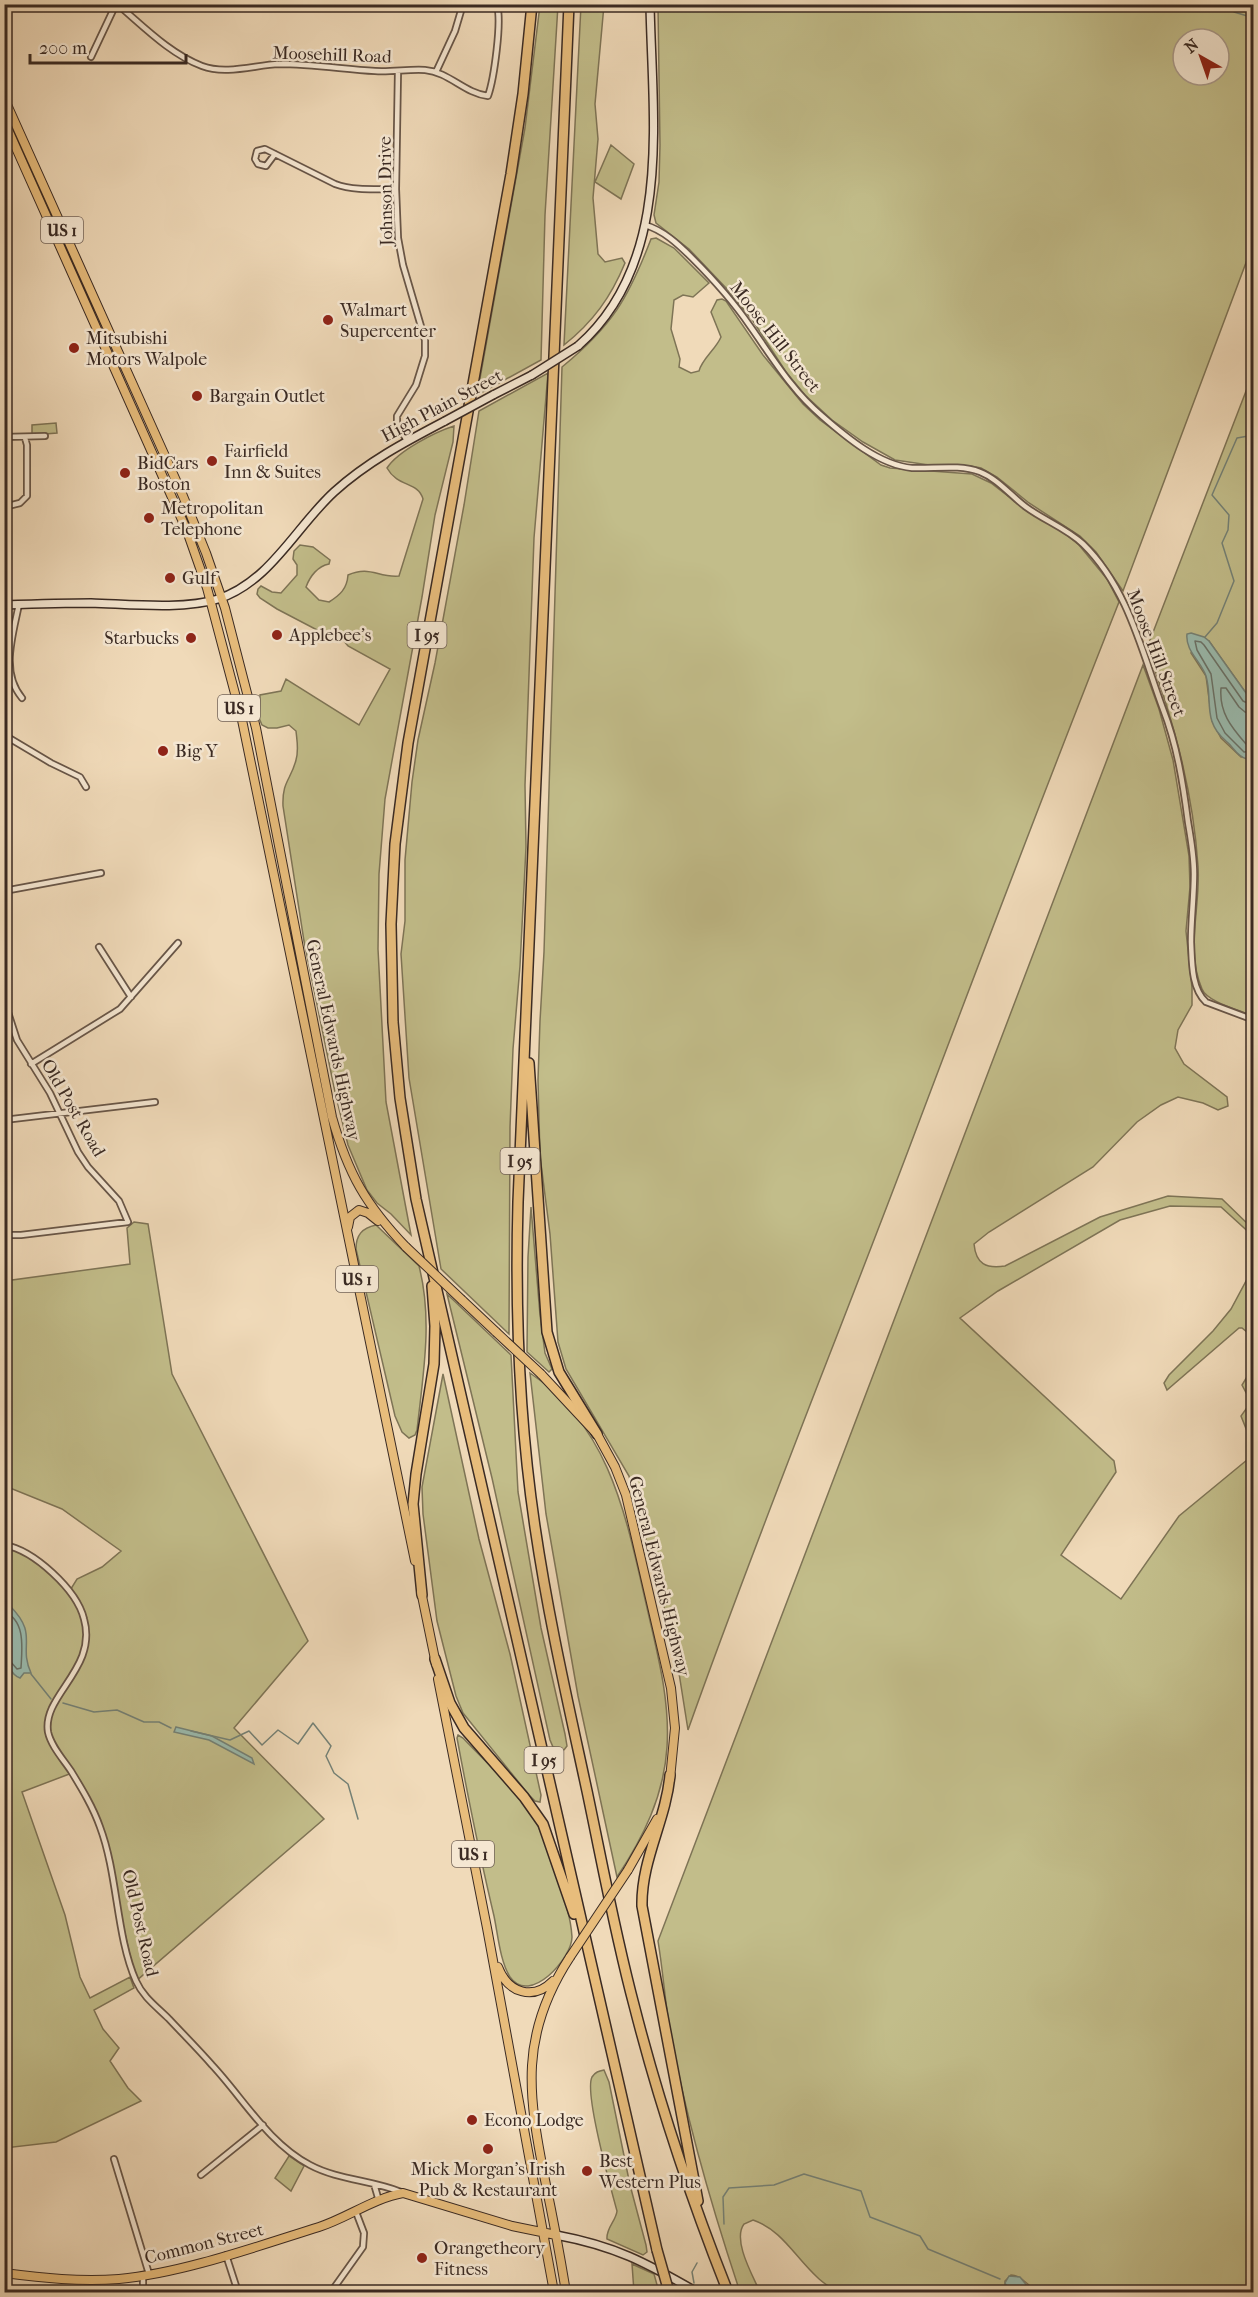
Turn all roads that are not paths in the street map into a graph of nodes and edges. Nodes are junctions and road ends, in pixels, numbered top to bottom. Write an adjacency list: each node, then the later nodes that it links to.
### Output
1 (116, 4): 7 (street); 8 (street, Moosehill Road)
2 (462, 4): 9 (street)
3 (532, 4): 43 (highway, I 95)
4 (569, 4): 35 (highway, I 95)
5 (650, 4): 14 (main road, High Plain Street)
6 (496, 5): 9 (street, Moosehill Road)
7 (91, 57)
8 (398, 71): 9 (street, Moosehill Road); 13 (street, Johnson Drive)
9 (436, 72)
10 (4, 98): 20 (main road, US 1)
11 (4, 121): 21 (main road, US 1)
12 (275, 154): 12 (street); 13 (street)
13 (396, 189): 18 (street, Johnson Drive)
14 (645, 225): 18 (main road, High Plain Street, bridge); 34 (street, Moose Hill Street)
15 (45, 436): 17 (street)
16 (4, 437): 17 (street)
17 (25, 438): 19 (street)
18 (407, 441): 20 (main road, High Plain Street)
19 (4, 507)
20 (221, 597): 21 (main road, High Plain Street); 42 (main road, General Edwards Highway / US 1)
21 (210, 601): 22 (main road, High Plain Street); 40 (main road, General Edwards Highway / US 1)
22 (19, 604): 23 (main road, High Plain Street); 24 (street)
23 (4, 605)
24 (22, 698)
25 (4, 735): 26 (street)
26 (86, 787)
27 (101, 873): 28 (street)
28 (4, 891)
29 (178, 943): 31 (street)
30 (99, 947): 31 (street)
31 (132, 997): 36 (street)
32 (4, 1000): 33 (street, Old Post Road)
33 (6, 1016): 36 (street, Old Post Road)
34 (1254, 1020)
35 (525, 1033): 44 (highway); 59 (highway, I 95)
36 (31, 1064): 38 (street, Old Post Road)
37 (155, 1102): 38 (street)
38 (61, 1114): 39 (street); 41 (street, Old Post Road)
39 (4, 1120)
40 (348, 1233): 42 (main road); 46 (main road, General Edwards Highway / US 1)
41 (4, 1234)
42 (393, 1234): 44 (main road, General Edwards Highway / US 1, bridge)
43 (432, 1269): 46 (highway); 50 (highway, I 95)
44 (597, 1434): 48 (main road, General Edwards Highway / US 1)
45 (4, 1545): 52 (street, Old Post Road)
46 (422, 1595): 47 (main road, General Edwards Highway / US 1)
47 (435, 1659): 49 (main road, General Edwards Highway / US 1); 50 (highway)
48 (670, 1775): 51 (main road, General Edwards Highway / US 1, bridge); 59 (highway)
49 (487, 1928): 51 (main road); 60 (main road, General Edwards Highway / US 1)
50 (586, 1945): 70 (highway, I 95, bridge)
51 (558, 1976): 61 (main road, General Edwards Highway / US 1)
52 (263, 2125): 54 (street); 55 (street, Old Post Road)
53 (114, 2159): 64 (street)
54 (201, 2175)
55 (374, 2184): 56 (street, Old Post Road); 57 (street)
56 (403, 2193): 57 (main road, Common Street); 60 (main road, Old Post Road)
57 (379, 2201): 58 (main road, Common Street)
58 (356, 2212): 62 (main road, Common Street); 67 (street)
59 (702, 2224): 72 (highway, I 95)
60 (542, 2233): 61 (main road, Old Post Road); 68 (main road, General Edwards Highway / US 1)
61 (556, 2235): 69 (main road, General Edwards Highway / US 1); 71 (main road, Old Post Road)
62 (226, 2254): 64 (main road, Common Street); 66 (street)
63 (4, 2273): 64 (main road, Common Street)
64 (146, 2275): 65 (street)
65 (143, 2292)
66 (238, 2292)
67 (331, 2292)
68 (554, 2292)
69 (566, 2292)
70 (669, 2292)
71 (697, 2292)
72 (728, 2292)

